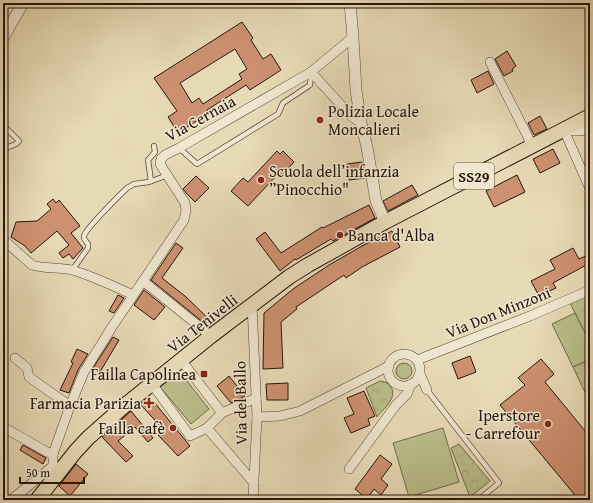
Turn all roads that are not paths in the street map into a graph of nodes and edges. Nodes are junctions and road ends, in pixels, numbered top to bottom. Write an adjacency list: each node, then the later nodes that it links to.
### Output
1 (23, 3): 4 (street)
2 (350, 3): 3 (street)
3 (353, 37): 6 (street, Via Cernaia); 8 (street)
4 (3, 38)
5 (490, 62): 13 (street)
6 (311, 72): 8 (street); 14 (street, Via Cernaia); 14 (lane)
7 (590, 116): 10 (main road, SS29)
8 (361, 123): 19 (street)
9 (3, 125): 15 (lane)
10 (564, 130): 11 (street); 13 (main road, SS29); 18 (street)
11 (590, 132)
12 (154, 146): 17 (lane)
13 (531, 147): 19 (main road, SS29)
14 (179, 148): 16 (street, Via Cernaia)
15 (3, 150)
16 (168, 176): 17 (lane); 22 (street, Via Cernaia)
17 (150, 182): 21 (lane)
18 (590, 189)
19 (383, 223): 25 (main road, Via Tenivelli)
20 (3, 241): 21 (street)
21 (72, 269): 24 (street)
22 (143, 281): 24 (street, Via Cernaia); 26 (street)
23 (590, 290): 29 (street, Via Don Minzoni)
24 (133, 296): 40 (street, Via Cernaia)
25 (252, 305): 26 (main road, Via Tenivelli); 38 (street, Via del Ballo)
26 (211, 336): 28 (main road, Via Tenivelli)
27 (15, 358): 40 (street)
28 (181, 360): 35 (main road, Via Tenivelli); 41 (street)
29 (417, 360): 30 (street); 31 (street)
30 (389, 366): 32 (street); 33 (street)
31 (420, 374): 34 (street); 37 (street)
32 (372, 375): 33 (street); 42 (street)
33 (390, 377): 36 (street)
34 (412, 383): 36 (street); 37 (street); 39 (street)
35 (152, 384): 44 (street); 46 (main road, Via Tenivelli)
36 (398, 384): 39 (street)
37 (427, 390): 52 (lane)
38 (256, 398): 41 (street); 42 (street, Via del Ballo)
39 (396, 405): 47 (street)
40 (70, 406): 45 (street, Via Cernaia)
41 (222, 413): 44 (street)
42 (257, 418): 48 (street, Via del Ballo)
43 (3, 427): 45 (street)
44 (207, 428): 48 (street)
45 (53, 454): 46 (street, Via Cernaia)
46 (57, 469): 49 (street); 50 (main road, Via Tenivelli)
47 (350, 469)
48 (254, 483): 51 (street, Via del Ballo)
49 (11, 500)
50 (37, 500)
51 (253, 500)
52 (478, 500)

